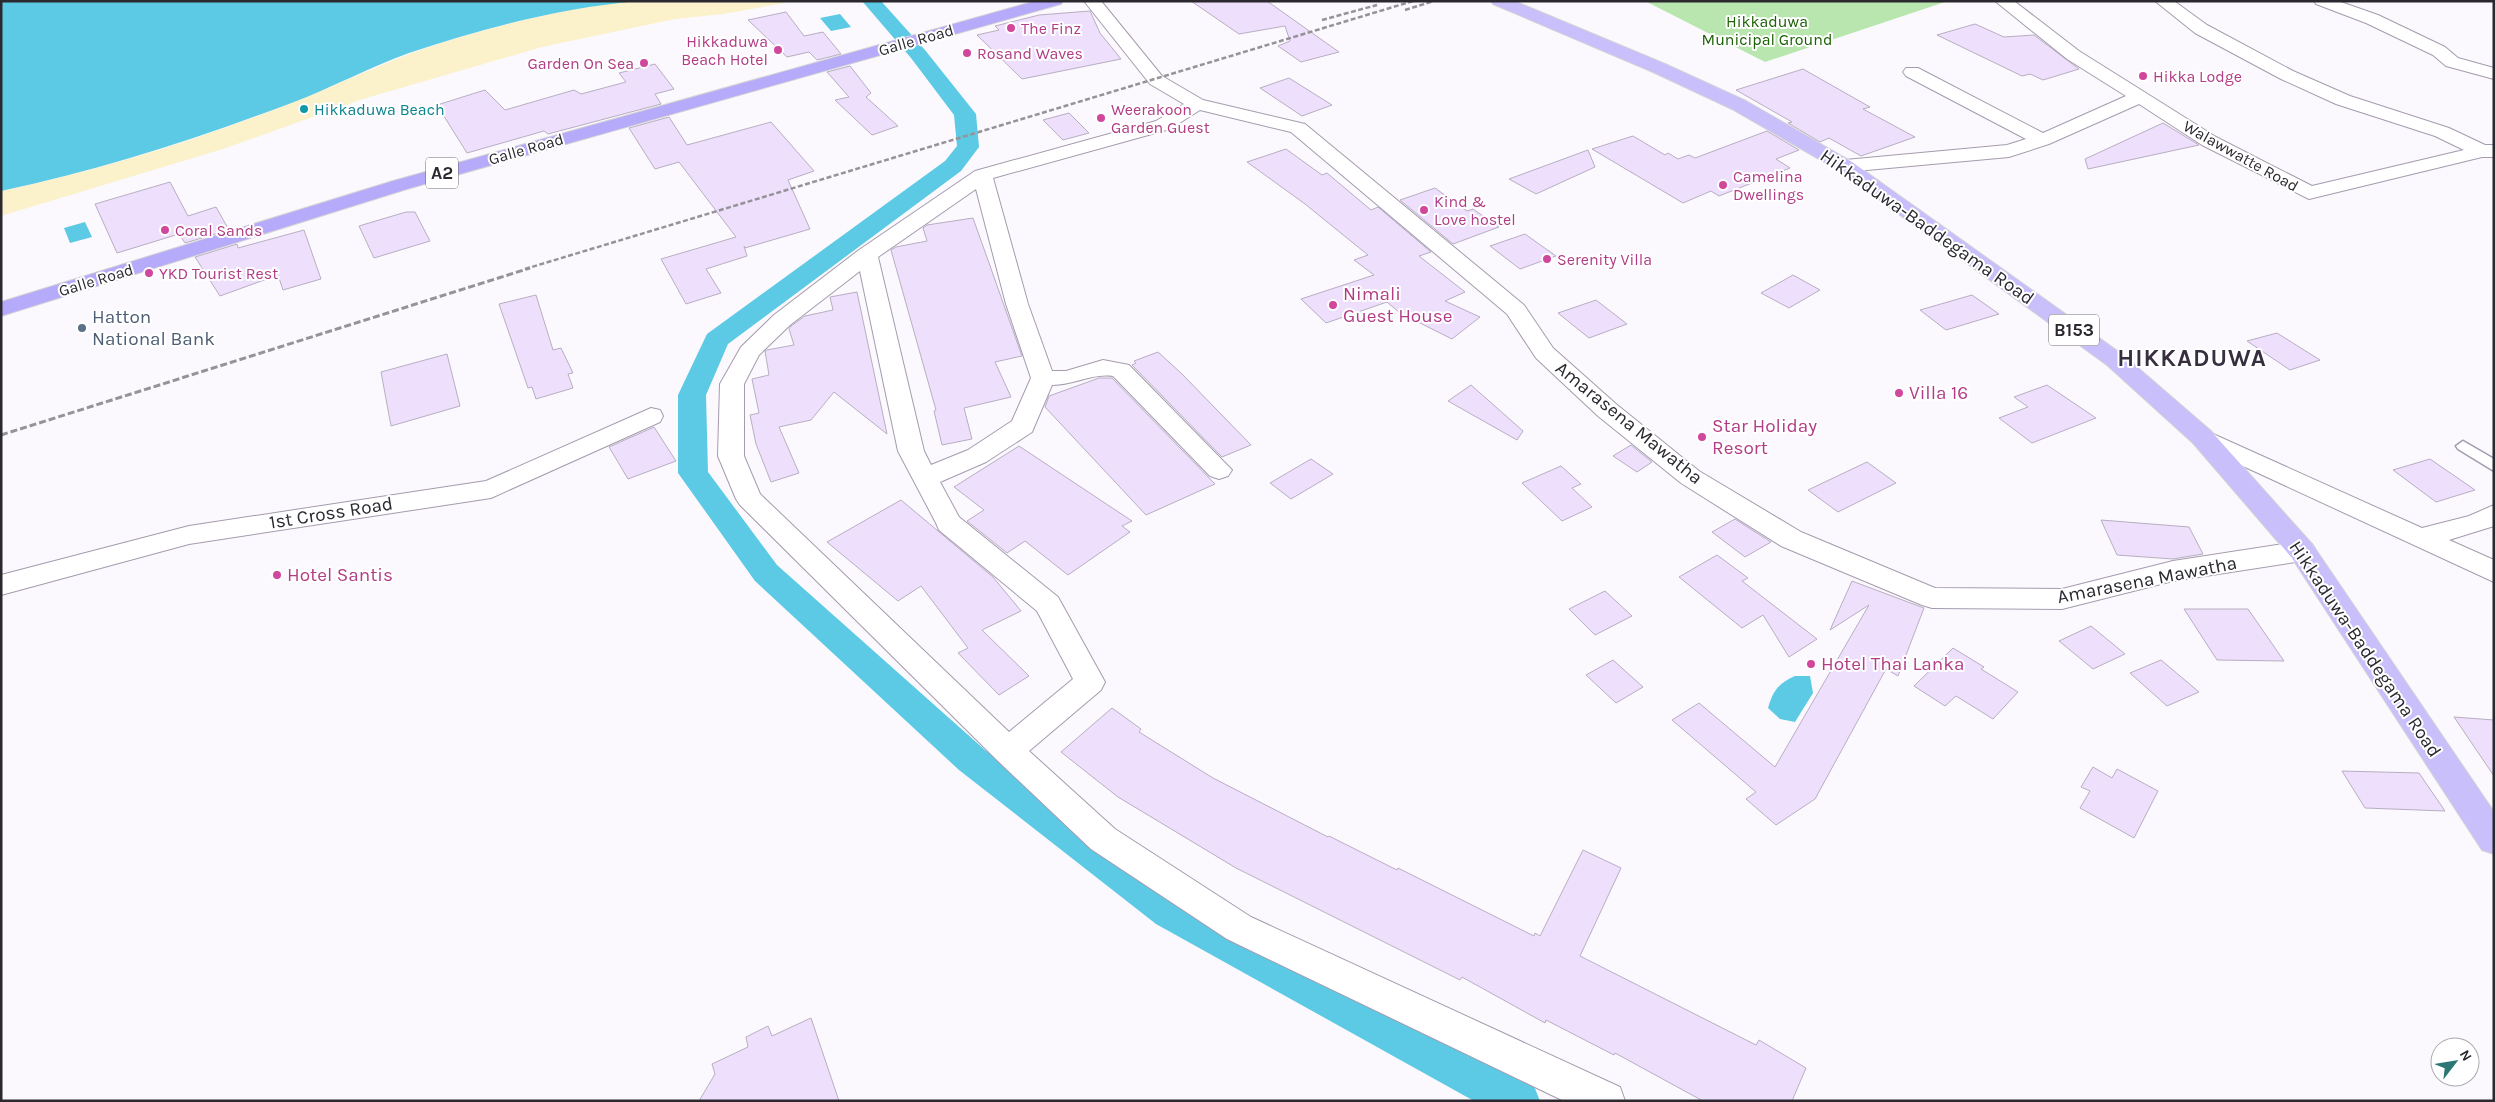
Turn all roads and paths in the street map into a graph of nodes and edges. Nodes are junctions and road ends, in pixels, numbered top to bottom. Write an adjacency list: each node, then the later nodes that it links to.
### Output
1 (1055, 1): 16 (highway, Galle Road / A2)
2 (1092, 1): 10 (street, Amarasena Mawatha)
3 (1501, 1): 13 (main road, Hikkaduwa-Baddegama Road / B153)
4 (2003, 1): 9 (street, Walawwatte Road)
5 (2163, 1): 12 (street)
6 (2322, 1): 8 (street)
7 (1912, 72): 11 (street)
8 (2494, 74)
9 (2140, 97): 11 (street); 12 (street, Walawwatte Road)
10 (1197, 104): 14 (street); 26 (street, Amarasena Mawatha)
11 (2042, 140): 13 (street)
12 (2488, 151)
13 (1845, 166): 19 (main road, Hikkaduwa-Baddegama Road / B153)
14 (982, 175): 15 (street); 17 (street)
15 (867, 255): 23 (street); 29 (street)
16 (1, 309)
17 (1043, 378): 22 (street); 23 (street)
18 (651, 416): 28 (street, 1st Cross Road)
19 (2202, 437): 25 (street); 26 (main road, Hikkaduwa-Baddegama Road / B153)
20 (2463, 446): 21 (lane)
21 (2494, 466)
22 (1219, 470)
23 (925, 478): 29 (street)
24 (2494, 514): 25 (street)
25 (2422, 537): 27 (street)
26 (2302, 551): 30 (main road, Hikkaduwa-Baddegama Road / B153)
27 (2494, 572)
28 (1, 586)
29 (1008, 751): 31 (street)
30 (2494, 840)
31 (1606, 1101)

